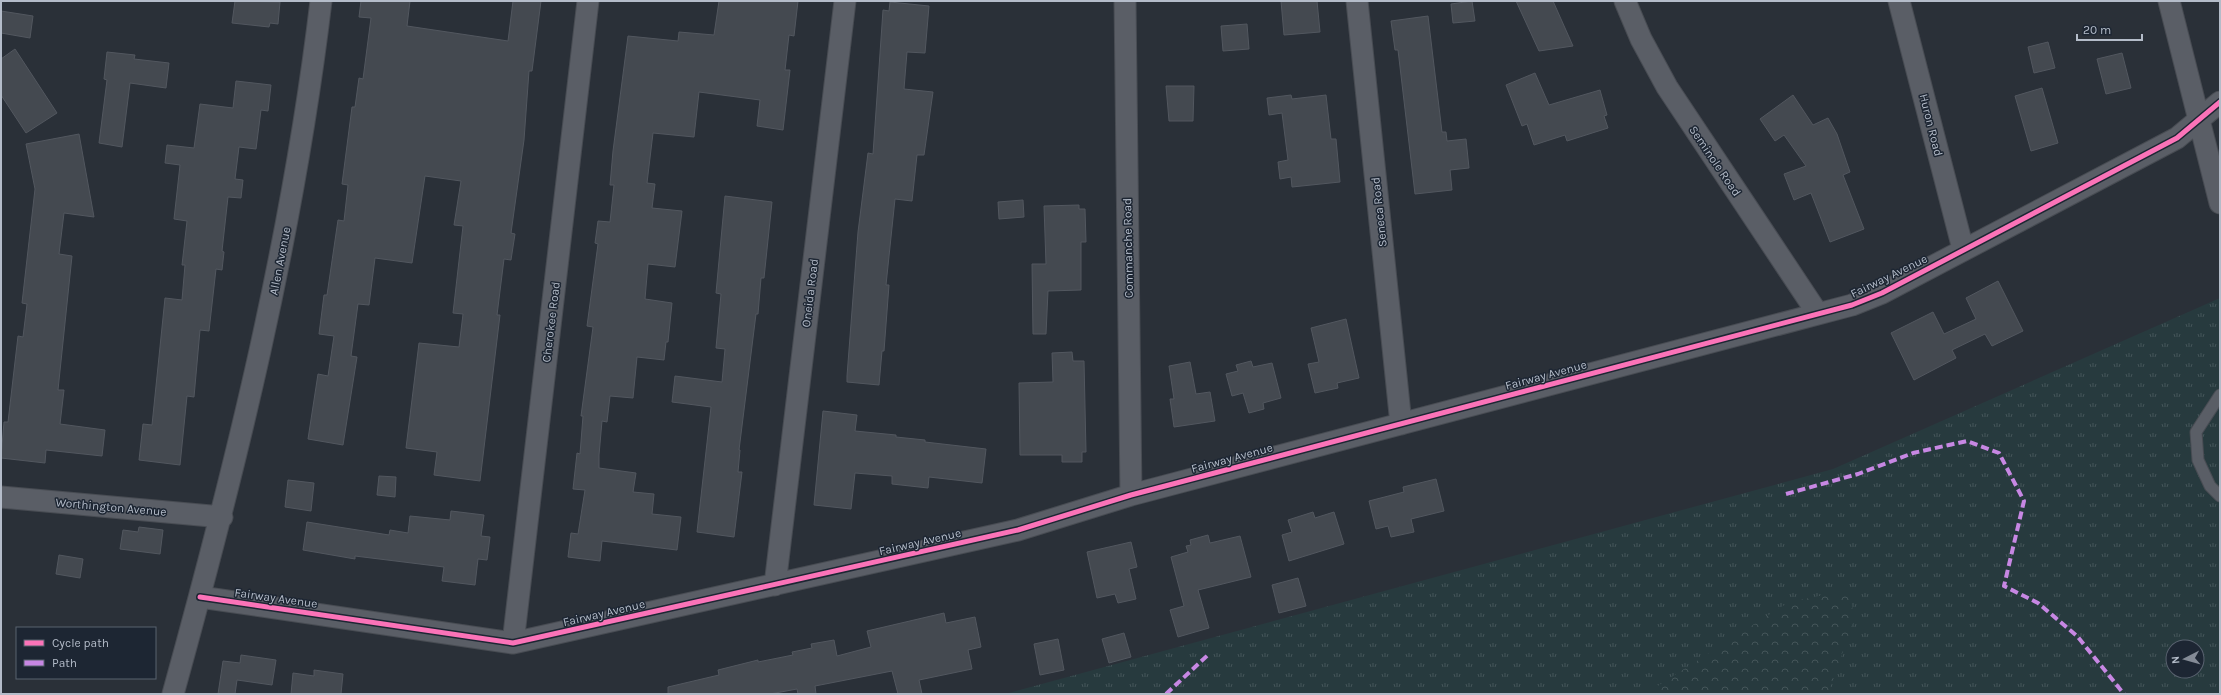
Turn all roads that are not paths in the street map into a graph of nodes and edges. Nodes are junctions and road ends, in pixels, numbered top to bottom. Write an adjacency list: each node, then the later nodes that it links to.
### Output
1 (321, 1): 19 (street, Allen Avenue)
2 (588, 1): 22 (street, Cherokee Road)
3 (845, 1): 20 (street, Oneida Road)
4 (1125, 1): 16 (street, Commanche Road)
5 (1357, 1): 15 (street, Seneca Road)
6 (1624, 1): 13 (street, Seminole Road)
7 (1900, 1): 12 (street, Huron Road)
8 (2169, 1): 10 (street)
9 (2220, 102): 10 (street, Fairway Avenue)
10 (2199, 120): 11 (street); 12 (street, Fairway Avenue)
11 (2220, 203)
12 (1963, 249): 13 (street, Fairway Avenue)
13 (1818, 314): 15 (street, Fairway Avenue)
14 (2220, 394): 17 (lane)
15 (1401, 424): 16 (street, Fairway Avenue)
16 (1131, 495): 20 (street, Fairway Avenue)
17 (2220, 496)
18 (1, 497): 19 (street, Worthington Avenue)
19 (222, 517): 21 (street, Allen Avenue)
20 (775, 585): 22 (street, Fairway Avenue)
21 (200, 597): 22 (street, Fairway Avenue); 23 (street, Allen Avenue)
22 (513, 643)
23 (173, 694)

